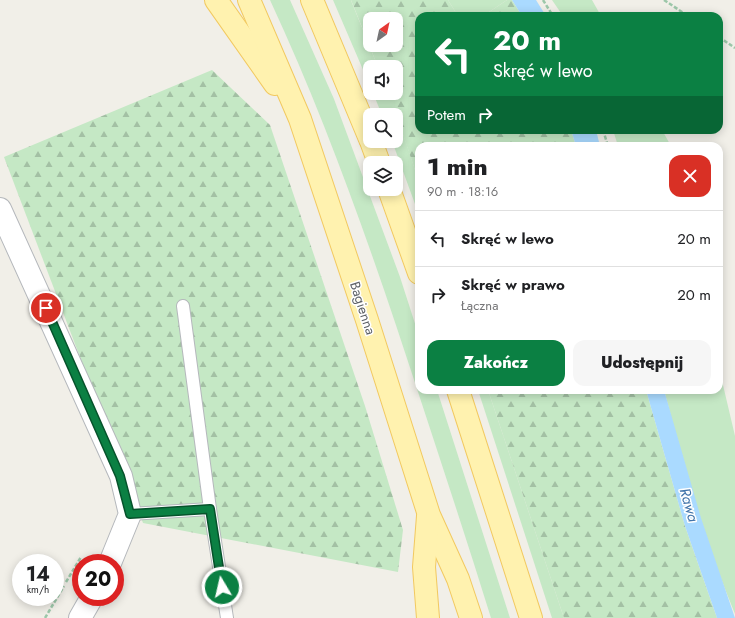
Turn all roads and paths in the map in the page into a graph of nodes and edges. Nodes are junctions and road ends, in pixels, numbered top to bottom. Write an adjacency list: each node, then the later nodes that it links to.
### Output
1 (216, 0): 10 (main road)
2 (249, 0): 10 (main road, Bagienna)
3 (312, 0): 11 (main road)
4 (543, 0): 6 (path)
5 (664, 0): 7 (path)
6 (550, 12)
7 (682, 12)
8 (723, 40): 9 (path)
9 (735, 48)
10 (300, 119): 19 (main road, Bagienna)
11 (363, 123)
12 (392, 196): 14 (main road)
13 (0, 209): 18 (street)
14 (415, 262)
15 (183, 306): 17 (lane)
16 (459, 394): 28 (main road)
17 (210, 509): 18 (lane); 25 (lane)
18 (130, 514): 20 (street)
19 (429, 515): 26 (main road); 27 (main road, Bagienna)
20 (114, 554)
21 (72, 574): 23 (path)
22 (87, 606): 24 (street)
23 (46, 618)
24 (80, 618)
25 (228, 618)
26 (428, 618)
27 (471, 618)
28 (531, 618)

